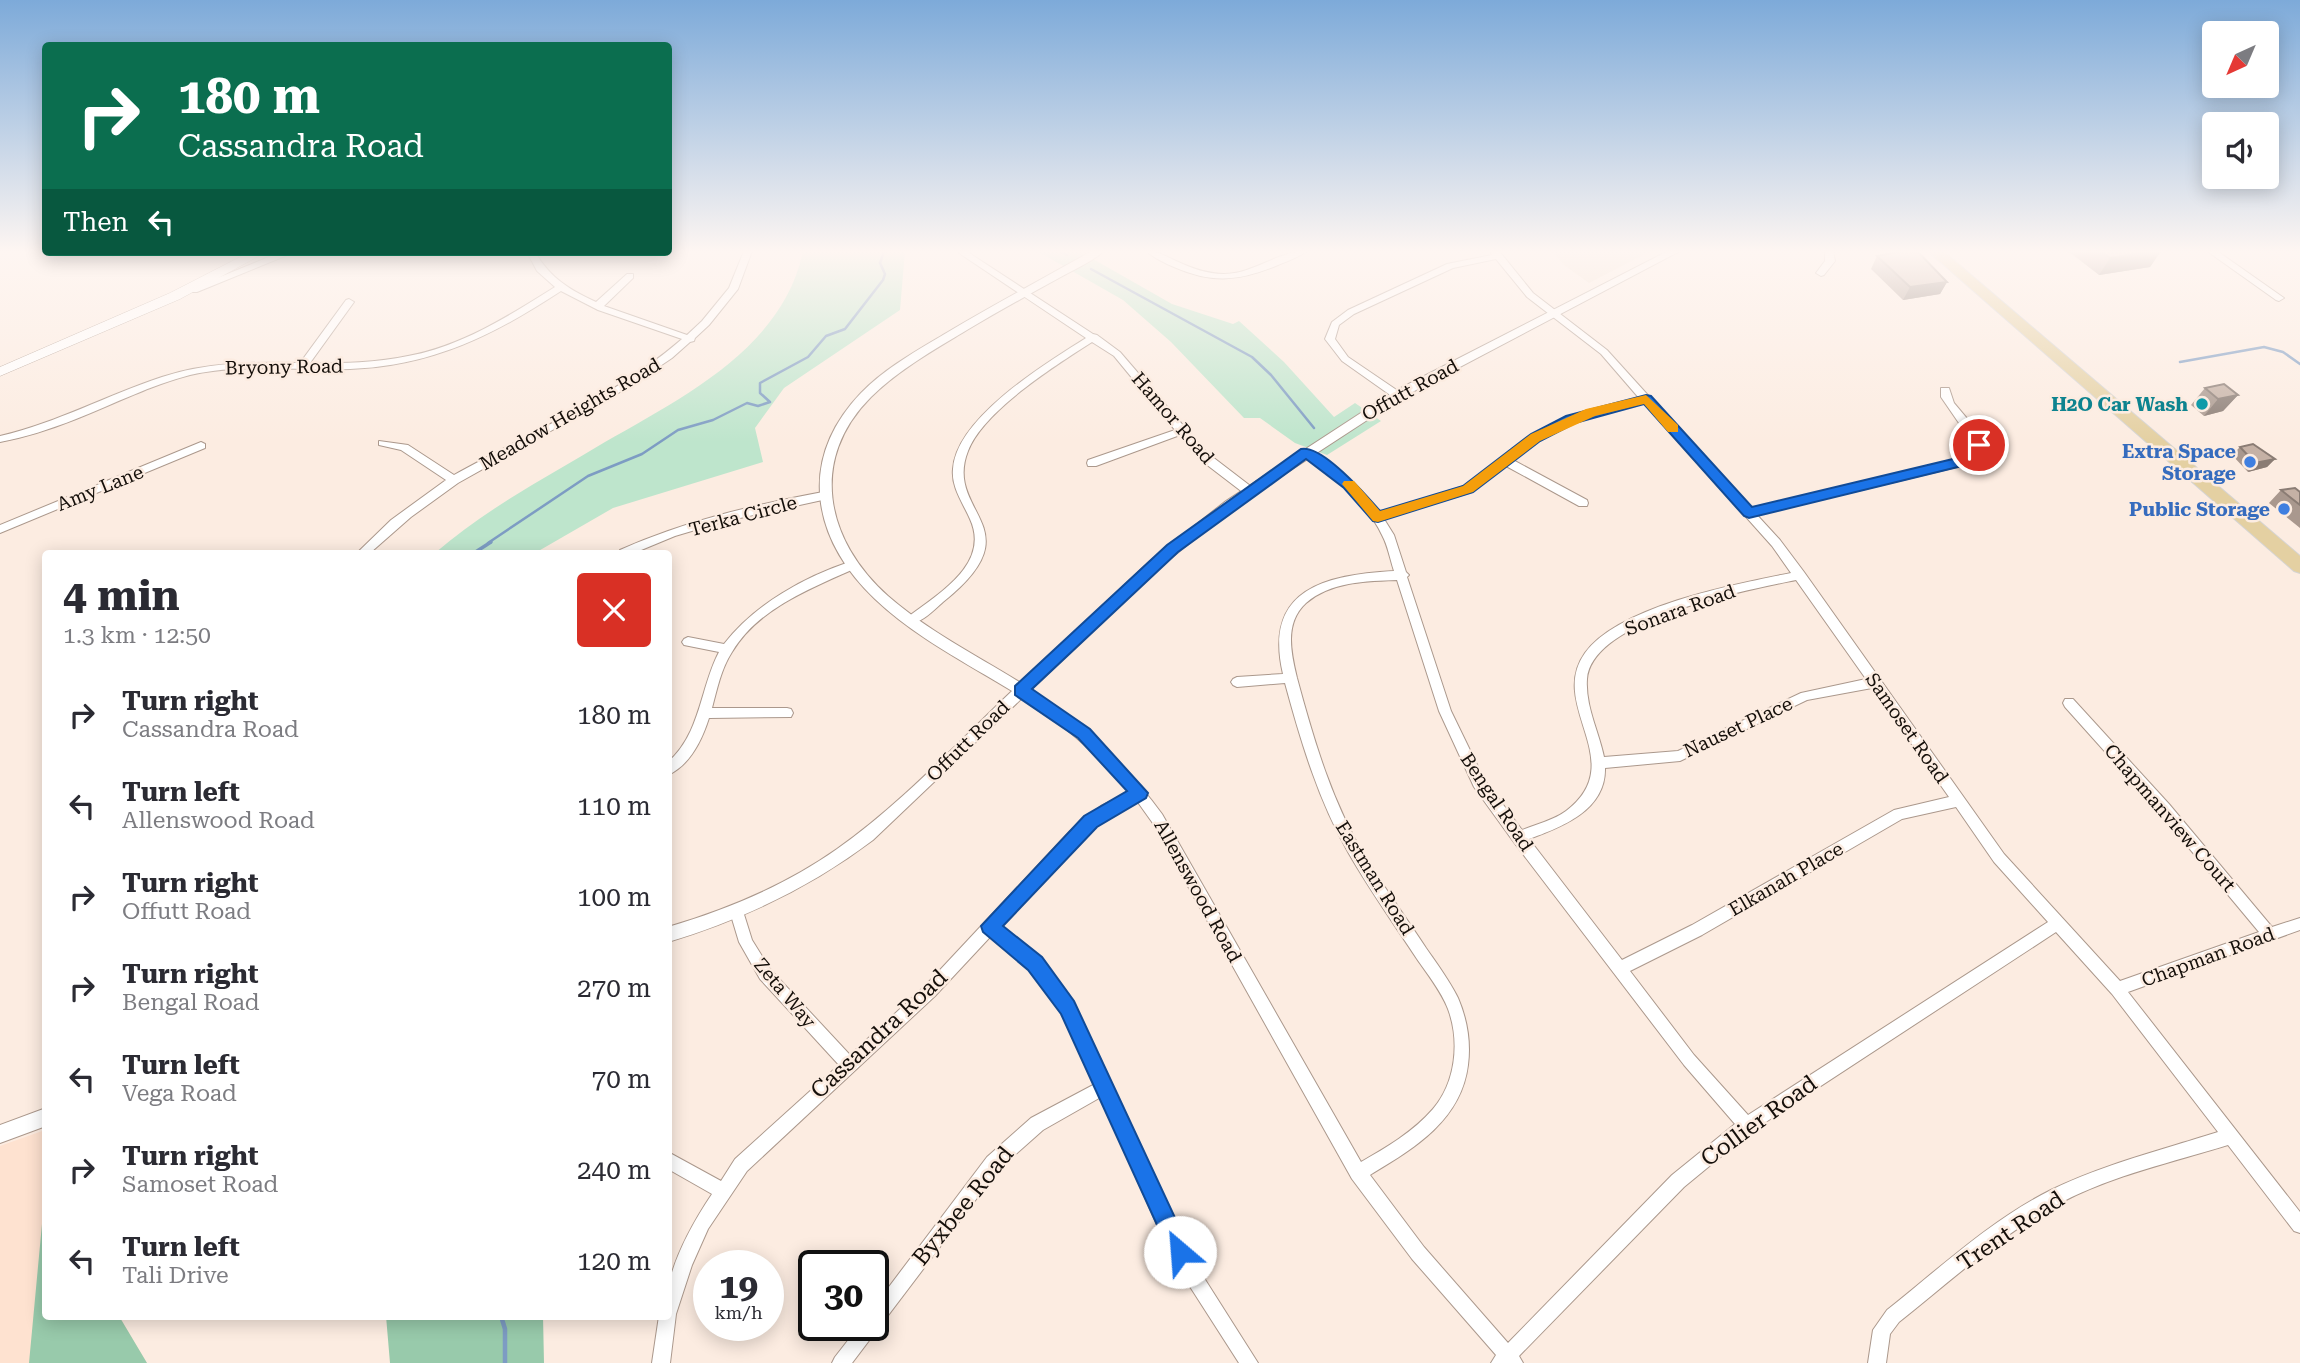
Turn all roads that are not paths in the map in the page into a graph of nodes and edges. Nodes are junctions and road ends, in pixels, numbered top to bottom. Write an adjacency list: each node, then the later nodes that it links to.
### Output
1 (132, 315): 15 (main road)
2 (340, 315): 14 (street)
3 (517, 315): 14 (street, Bryony Road)
4 (622, 315): 13 (street)
5 (713, 315): 13 (street, Meadow Heights Road)
6 (987, 315): 28 (street, Allenswood Road)
7 (1060, 315): 12 (street, Hamor Road)
8 (1348, 315): 17 (street)
9 (1552, 315): 17 (street, Offutt Road)
10 (1554, 315): 18 (street, Samoset Road)
11 (2009, 315): 36 (main road)
12 (1094, 337): 19 (street, Hamor Road); 39 (street)
13 (691, 339): 26 (street, Meadow Heights Road)
14 (303, 366): 20 (street, Bryony Road)
15 (0, 372)
16 (1945, 390): 30 (street)
17 (1397, 395): 23 (street, Offutt Road)
18 (1646, 399): 24 (street); 30 (street, Samoset Road)
19 (1182, 431): 25 (street); 27 (street, Hamor Road)
20 (0, 439)
21 (383, 443): 26 (street)
22 (201, 446): 32 (street, Amy Lane)
23 (1306, 452): 27 (street, Offutt Road); 31 (street, Bengal Road)
24 (1506, 461): 29 (street); 31 (street)
25 (1092, 463)
26 (454, 480): 33 (street, Meadow Heights Road)
27 (1249, 491): 45 (street, Offutt Road)
28 (823, 496): 34 (street, Terka Circle); 35 (street, Allenswood Road)
29 (1583, 503)
30 (1749, 513): 38 (street, Samoset Road)
31 (1378, 517): 37 (street, Bengal Road)
32 (0, 528)
33 (366, 550)
34 (631, 550)
35 (852, 565): 39 (street, Allenswood Road); 41 (street)
36 (2300, 566)
37 (1403, 575): 42 (street, Eastman Road); 53 (street, Bengal Road)
38 (1800, 575): 44 (street, Samoset Road); 49 (street, Sonara Road)
39 (912, 620): 45 (street, Allenswood Road)
40 (688, 642): 41 (street)
41 (727, 649): 47 (street)
42 (1291, 678): 43 (street); 69 (street, Eastman Road)
43 (1237, 682)
44 (1875, 682): 49 (street, Nauset Place); 52 (street, Samoset Road)
45 (1021, 690): 51 (street, Allenswood Road); 54 (street, Offutt Road)
46 (2070, 703): 59 (street, Chapmanview Court)
47 (706, 713): 48 (street); 50 (street)
48 (787, 713)
49 (1600, 762): 53 (street)
50 (672, 766)
51 (1140, 793): 57 (street, Cassandra Road); 69 (street, Allenswood Road)
52 (1958, 801): 56 (street, Samoset Road); 60 (street, Elkanah Place)
53 (1518, 837): 60 (street, Bengal Road)
54 (737, 912): 58 (street, Offutt Road); 62 (street, Zeta Way)
55 (2300, 924): 59 (street, Chapman Road)
56 (2056, 925): 61 (street, Samoset Road); 65 (street, Collier Road)
57 (990, 926): 62 (street, Cassandra Road); 63 (street)
58 (672, 934)
59 (2270, 935): 61 (street, Chapman Road)
60 (1619, 969): 65 (street, Bengal Road)
61 (2117, 989): 67 (street, Samoset Road)
62 (848, 1064): 70 (street, Cassandra Road)
63 (1104, 1087): 72 (street, Byxbee Road); 79 (street)
64 (42, 1118): 66 (street)
65 (1746, 1125): 76 (street, Collier Road)
66 (0, 1134)
67 (2229, 1137): 71 (street, Samoset Road); 80 (street, Trent Road)
68 (672, 1162): 70 (street)
69 (1358, 1173): 76 (street, Allenswood Road)
70 (721, 1190): 73 (street, Cassandra Road)
71 (2300, 1225)
72 (889, 1301)
73 (672, 1302)
74 (667, 1320): 77 (street, Cassandra Road)
75 (858, 1341): 78 (street, Byxbee Road)
76 (1507, 1361)
77 (660, 1363)
78 (841, 1363)
79 (1249, 1363)
80 (1877, 1363)

